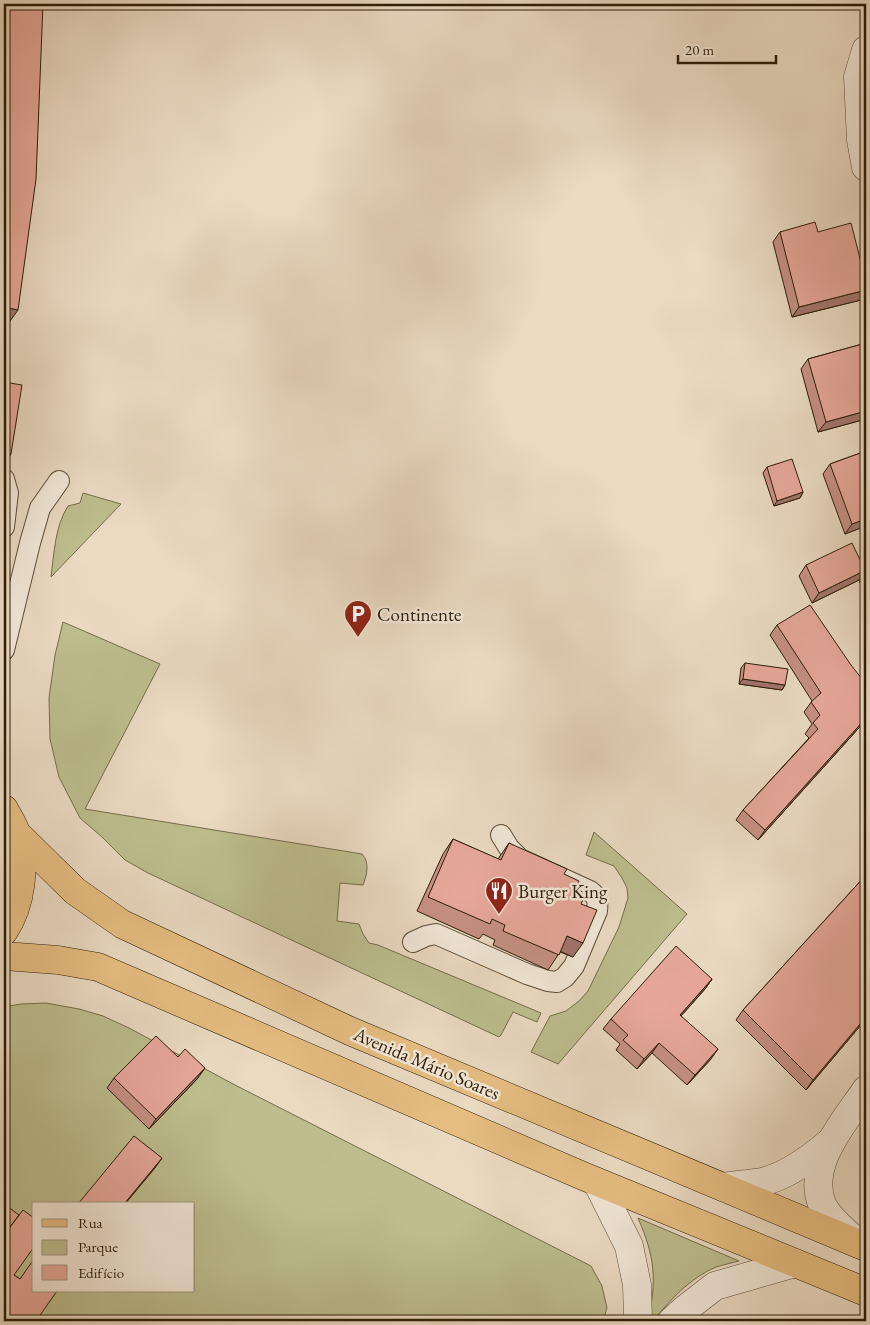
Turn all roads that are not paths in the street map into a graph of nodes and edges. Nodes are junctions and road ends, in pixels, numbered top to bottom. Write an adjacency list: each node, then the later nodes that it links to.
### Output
1 (866, 50): 2 (street)
2 (866, 167)
3 (4, 479): 5 (lane)
4 (59, 481): 6 (lane)
5 (4, 527)
6 (4, 650)
7 (10, 821): 9 (main road); 15 (main road, Avenida Mário Soares)
8 (501, 835): 10 (lane)
9 (4, 931)
10 (413, 942)
11 (4, 956): 14 (main road)
12 (866, 1090): 13 (street)
13 (830, 1142): 15 (street); 16 (street)
14 (597, 1182): 17 (main road); 19 (street)
15 (723, 1187): 16 (main road, Avenida Mário Soares)
16 (863, 1246)
17 (795, 1263): 18 (main road); 20 (street)
18 (866, 1292)
19 (638, 1321)
20 (672, 1321)

